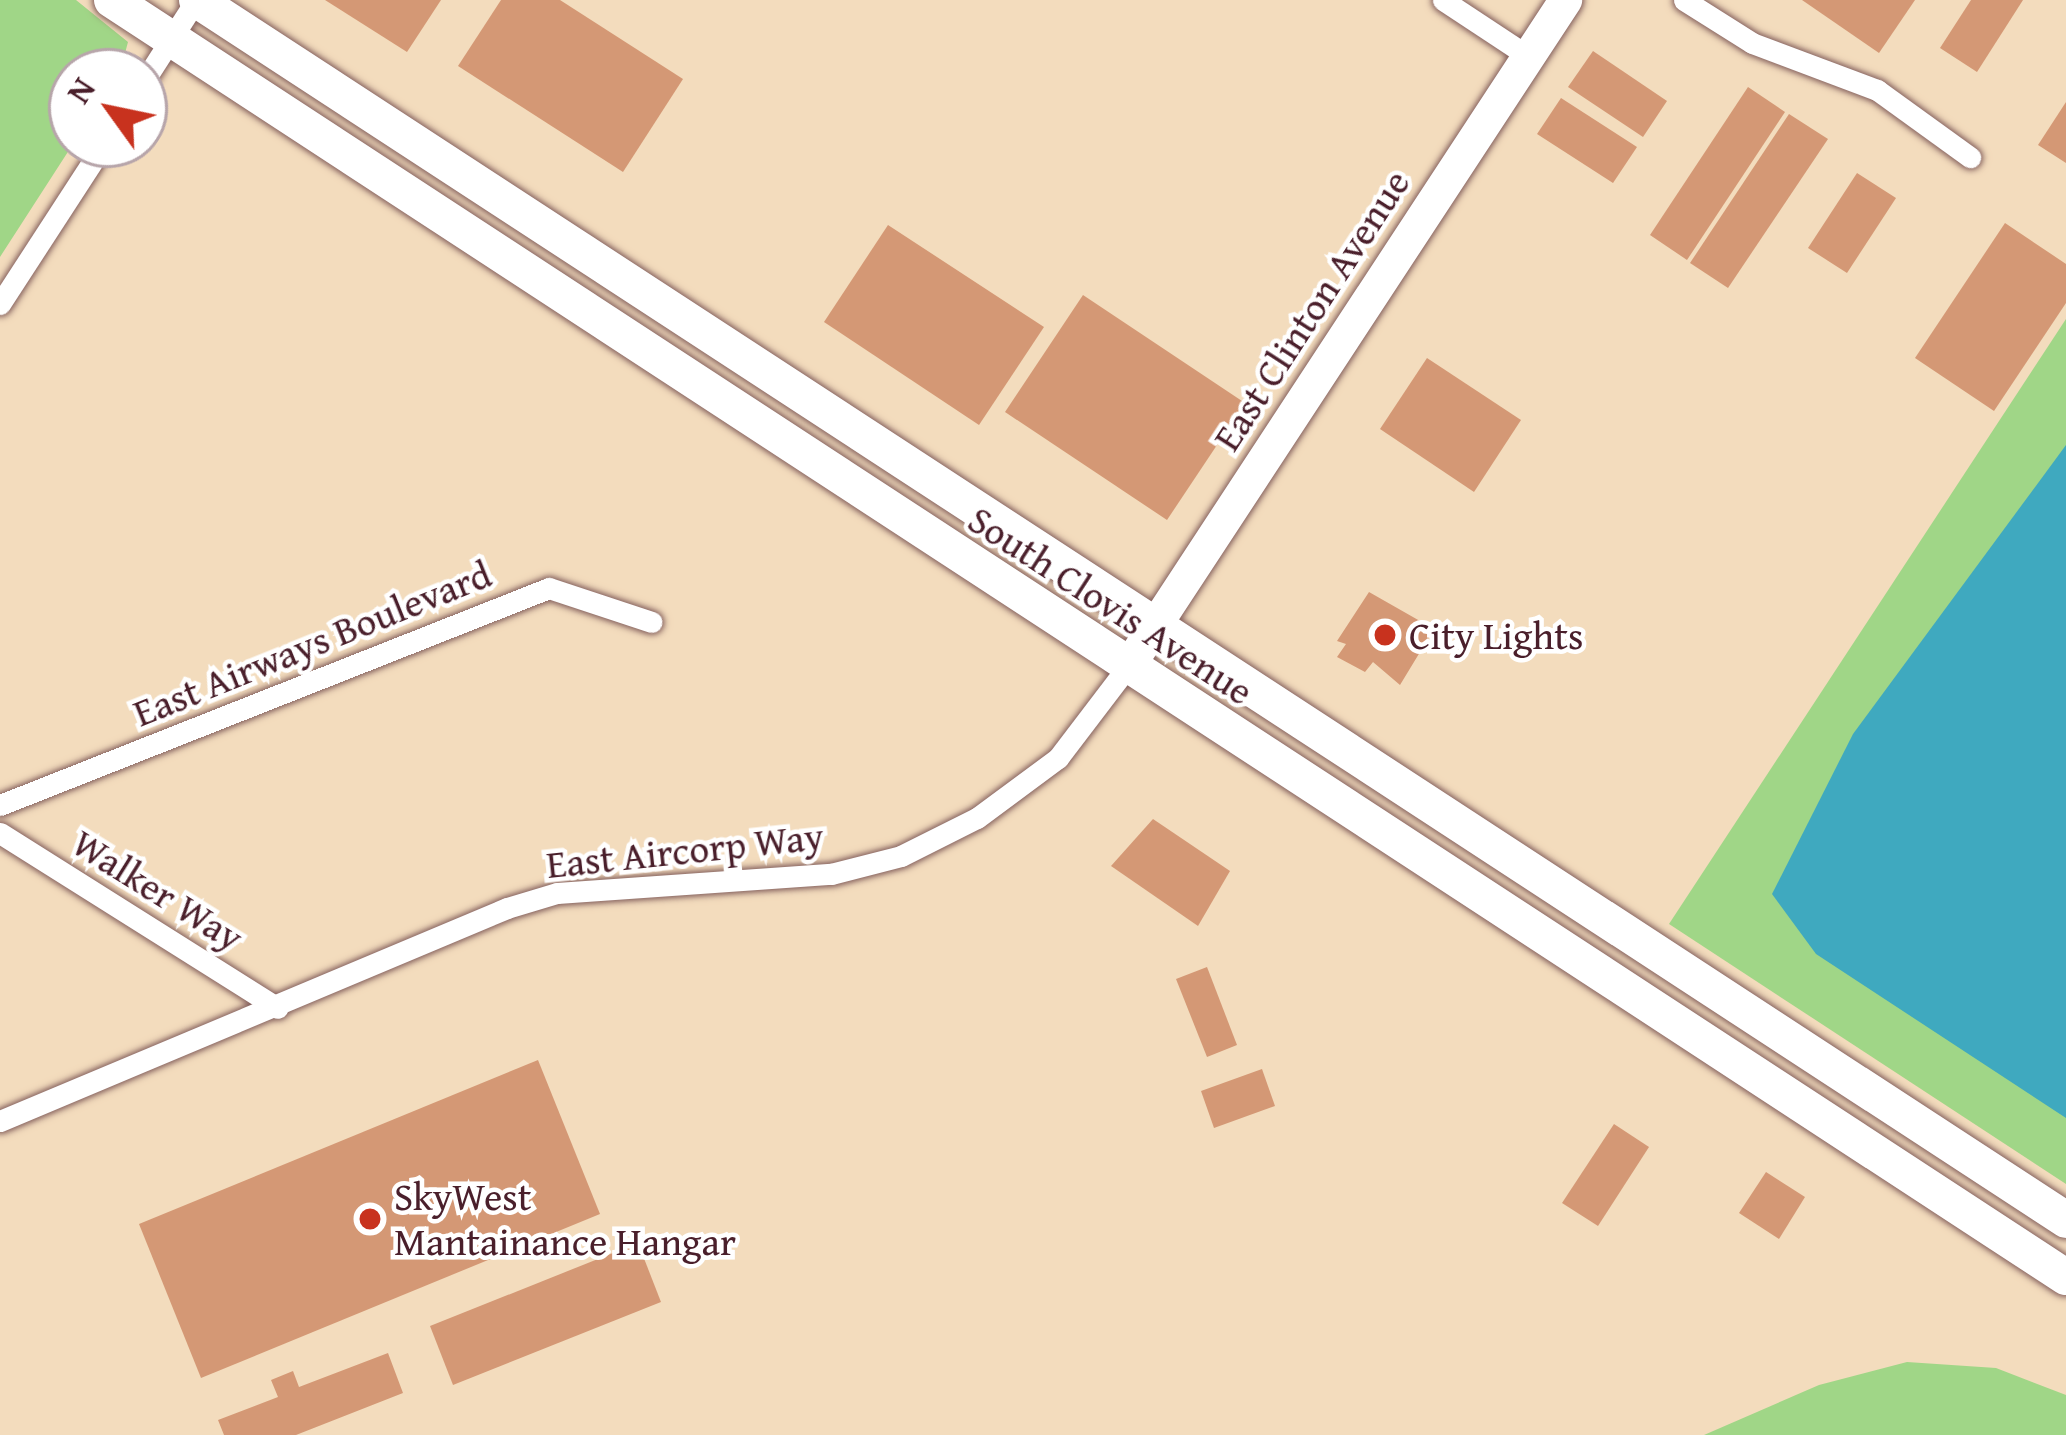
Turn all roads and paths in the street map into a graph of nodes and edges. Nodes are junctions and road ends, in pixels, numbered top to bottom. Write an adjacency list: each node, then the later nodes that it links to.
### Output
1 (112, 0): 6 (main road, South Clovis Avenue)
2 (196, 0): 6 (street); 13 (main road, South Clovis Avenue)
3 (1443, 0): 8 (street)
4 (1565, 0): 8 (street, East Clinton Avenue)
5 (1684, 0): 9 (street)
6 (172, 38): 7 (street); 14 (main road, South Clovis Avenue)
7 (165, 48)
8 (1528, 56): 13 (street, East Clinton Avenue)
9 (1970, 157)
10 (88, 168): 11 (street)
11 (0, 304)
12 (652, 622): 15 (street, East Airways Boulevard)
13 (1154, 625): 14 (street, East Clinton Avenue); 17 (main road, South Clovis Avenue)
14 (1128, 666): 18 (street, East Aircorp Way); 19 (main road, South Clovis Avenue)
15 (0, 805)
16 (0, 833): 18 (street, Walker Way)
17 (1682, 968): 19 (main road); 21 (main road, South Clovis Avenue)
18 (278, 1007): 20 (street, East Aircorp Way)
19 (1654, 1009): 22 (main road, South Clovis Avenue)
20 (0, 1121)
21 (2066, 1220)
22 (2066, 1277)

